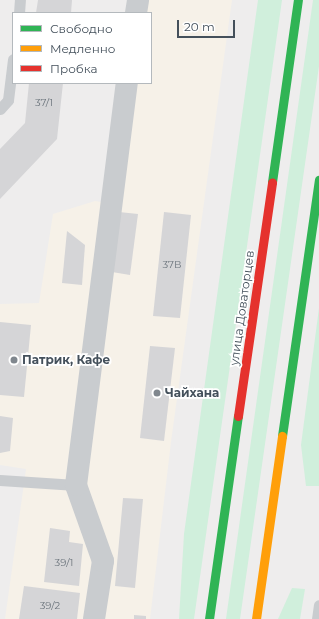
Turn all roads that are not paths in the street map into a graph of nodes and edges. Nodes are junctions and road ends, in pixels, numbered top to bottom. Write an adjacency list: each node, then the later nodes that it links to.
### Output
1 (20, 0): 4 (lane)
2 (138, 0): 5 (street)
3 (298, 0): 14 (main road, улица Доваторцев)
4 (18, 12)
5 (136, 12)
6 (12, 67): 8 (lane)
7 (127, 84): 11 (street)
8 (0, 109)
9 (319, 180): 15 (main road)
10 (0, 480): 11 (lane)
11 (76, 485): 13 (street)
12 (319, 605): 16 (lane)
13 (94, 619)
14 (209, 619)
15 (256, 619)
16 (317, 619)

